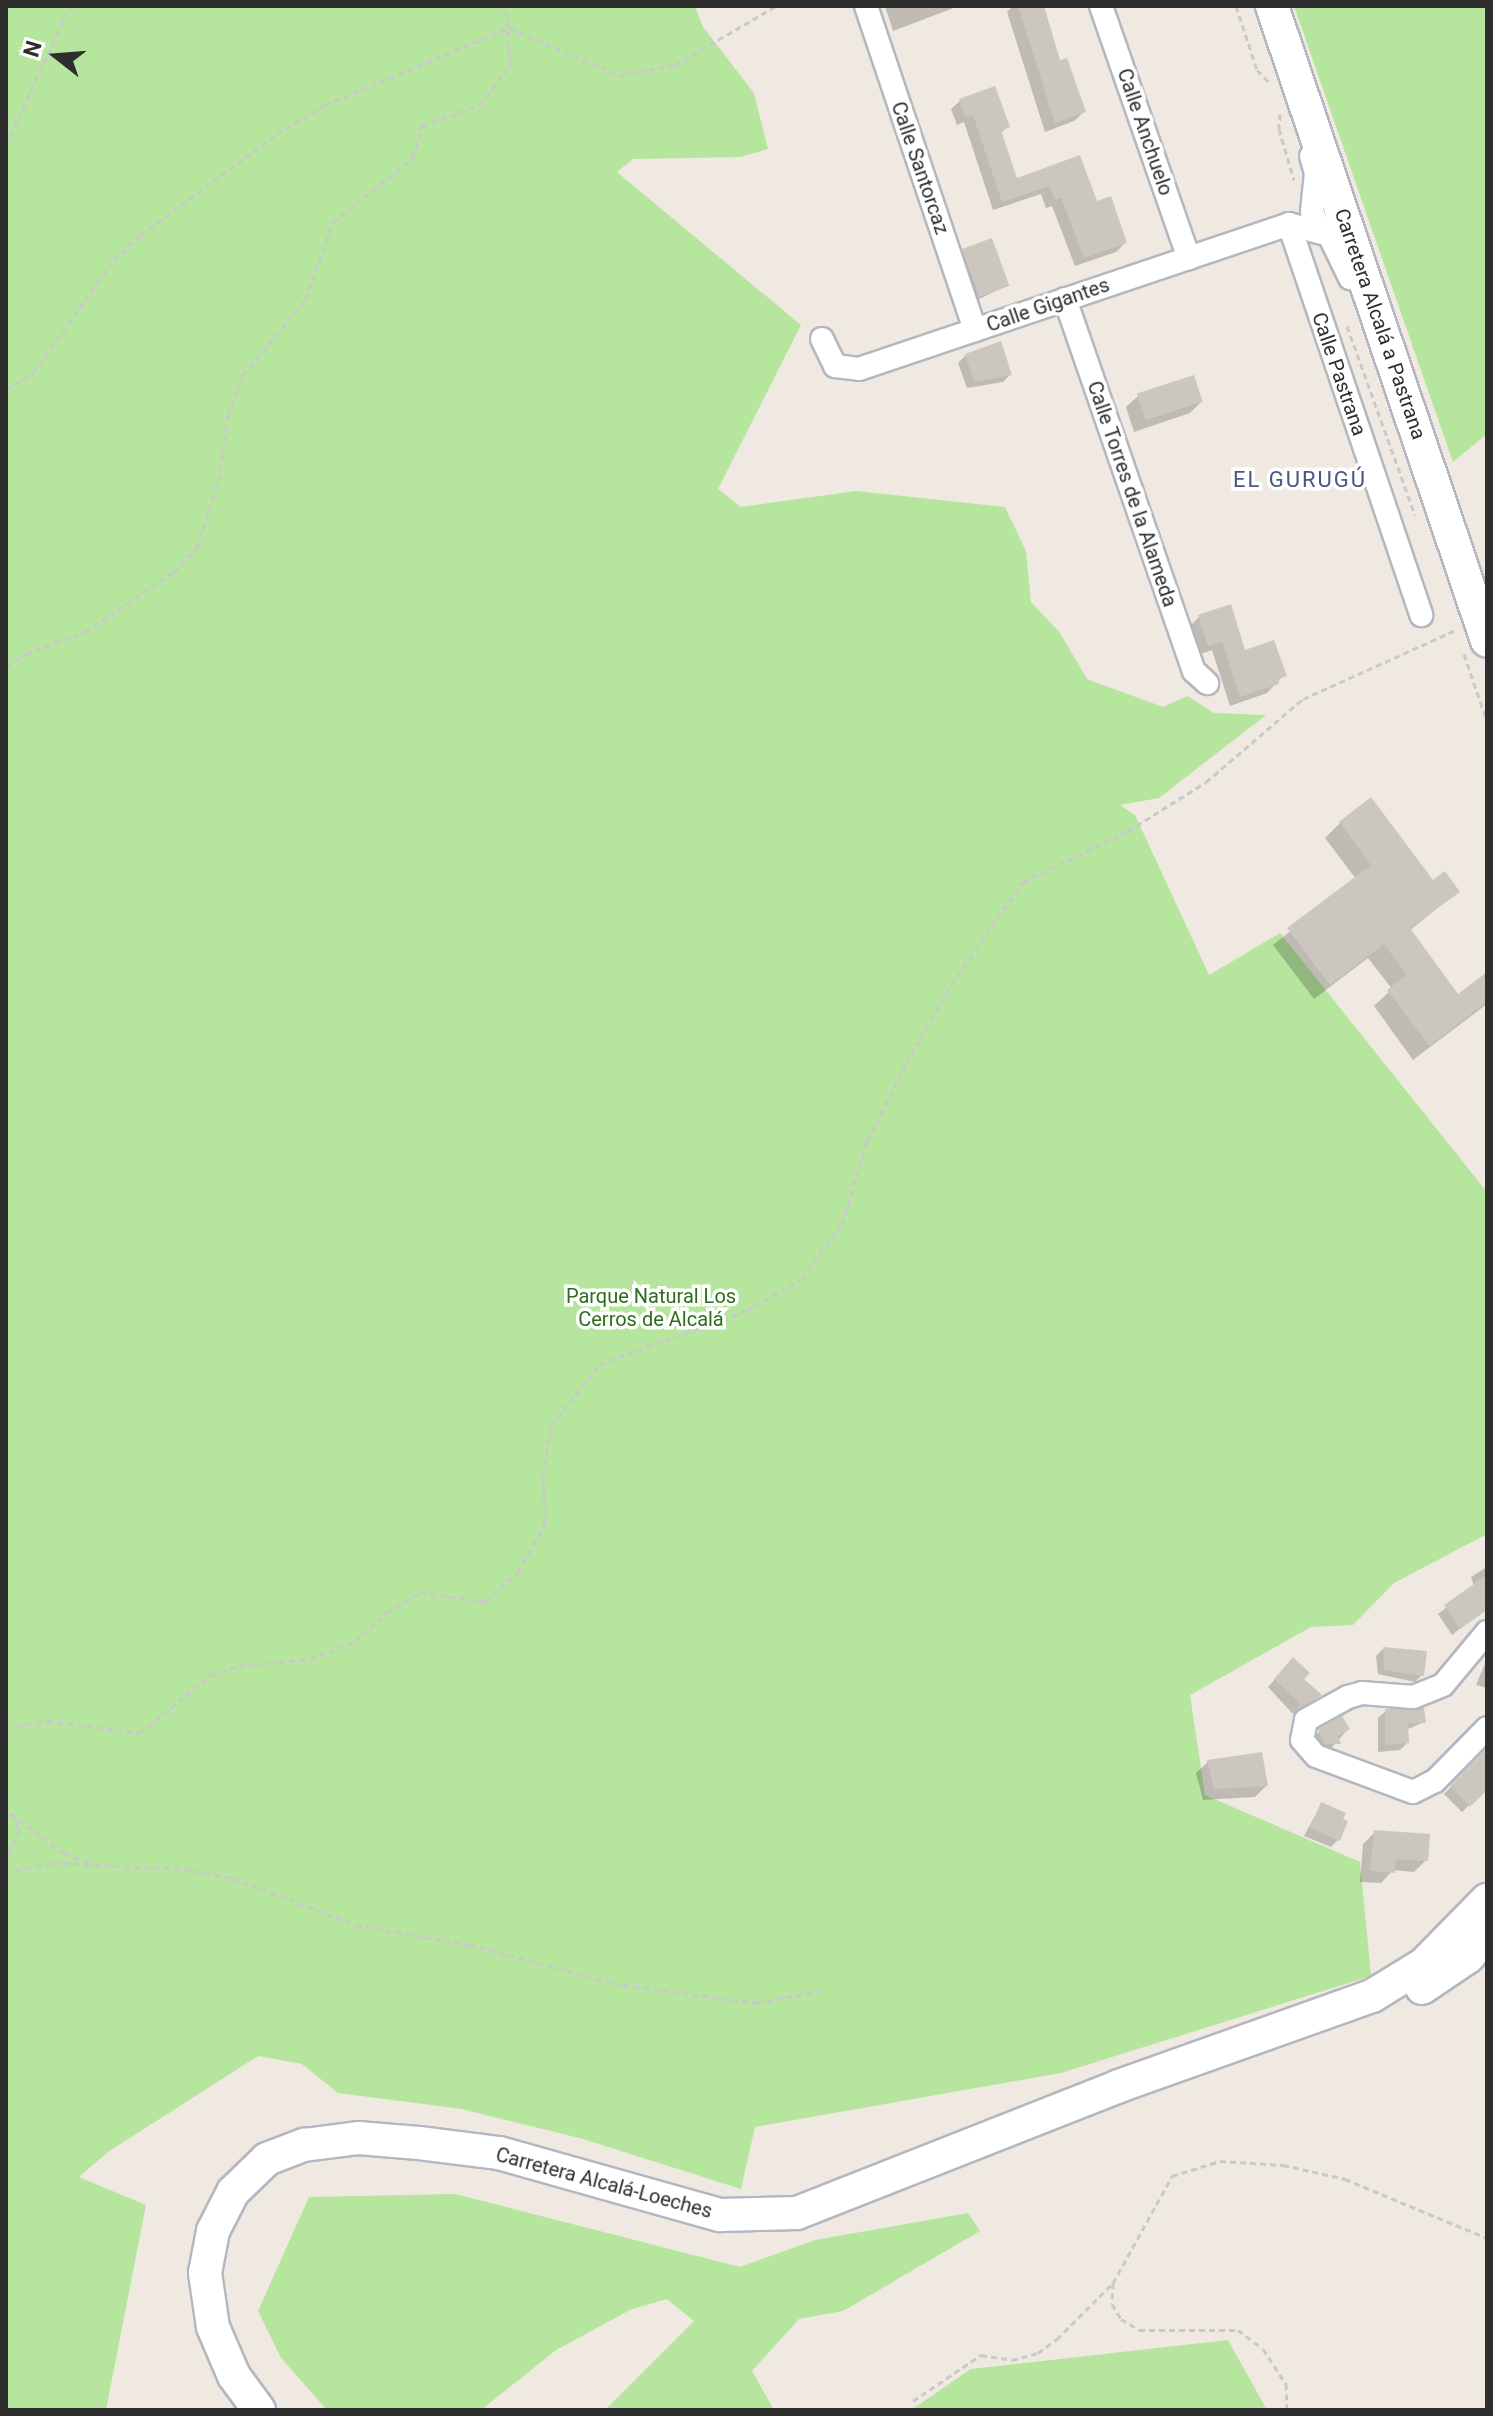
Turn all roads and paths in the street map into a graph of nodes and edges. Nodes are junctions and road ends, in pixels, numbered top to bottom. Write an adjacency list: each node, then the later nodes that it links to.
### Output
1 (70, 6): 10 (path)
2 (506, 6): 8 (path)
3 (776, 6): 8 (path)
4 (866, 6): 18 (street, Calle Santorcaz)
5 (1101, 6): 14 (street, Calle Anchuelo)
6 (1236, 6): 9 (path)
7 (1272, 6): 9 (main road, Carretera Alcalá a Pastrana)
8 (509, 28): 20 (path); 26 (path)
9 (1287, 99): 11 (main road, Carretera Alcalá a Pastrana); 11 (path); 17 (main road)
10 (6, 145)
11 (1318, 192): 12 (street, Calle Gigantes); 13 (main road, Carretera Alcalá a Pastrana)
12 (1289, 224): 13 (street); 14 (street, Calle Gigantes); 22 (street, Calle Pastrana)
13 (1333, 226): 17 (main road, Carretera Alcalá a Pastrana)
14 (1189, 258): 15 (street, Calle Gigantes)
15 (1065, 299): 18 (street, Calle Gigantes); 27 (street, Calle Torres de la Alameda)
16 (1344, 317): 21 (path)
17 (1377, 317): 25 (main road, Carretera Alcalá a Pastrana)
18 (975, 330): 19 (street, Calle Gigantes)
19 (822, 339)
20 (6, 390)
21 (1419, 524)
22 (1421, 615)
23 (1452, 620): 24 (path)
24 (1456, 630): 28 (path); 30 (path)
25 (1487, 641)
26 (6, 668)
27 (1207, 683)
28 (1487, 721)
29 (1487, 1632): 31 (street)
30 (6, 1728)
31 (1487, 1728)
32 (6, 1804): 33 (path)
33 (11, 1813): 34 (path); 35 (path)
34 (6, 1860)
35 (101, 1866): 36 (path); 39 (path)
36 (6, 1872)
37 (1487, 1900): 40 (main road, Carretera Alcalá-Loeches)
38 (1487, 1935): 40 (main road, Carretera Alcalá-Loeches)
39 (819, 1991)
40 (1200, 2059): 44 (main road, Carretera Alcalá-Loeches)
41 (1487, 2238): 42 (path)
42 (1113, 2283): 43 (path); 45 (path)
43 (913, 2401)
44 (259, 2410)
45 (1287, 2410)

